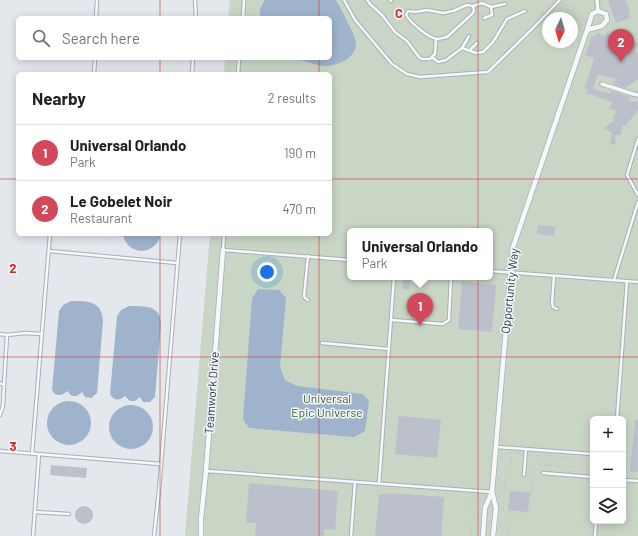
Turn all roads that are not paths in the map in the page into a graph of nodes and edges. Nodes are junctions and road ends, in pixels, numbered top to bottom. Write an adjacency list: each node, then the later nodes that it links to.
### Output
1 (97, 0): 13 (lane)
2 (196, 0): 14 (lane)
3 (244, 0): 15 (lane)
4 (344, 0): 6 (lane)
5 (367, 0): 23 (lane)
6 (560, 0)
7 (597, 0): 12 (street)
8 (504, 4): 10 (lane)
9 (473, 6): 10 (lane); 19 (lane); 19 (lane)
10 (491, 7): 16 (lane)
11 (525, 11): 22 (lane)
12 (598, 11): 17 (street, Opportunity Way); 17 (street)
13 (96, 16)
14 (196, 16)
15 (243, 16)
16 (484, 18)
17 (586, 30): 44 (street, Opportunity Way)
18 (469, 36): 21 (lane)
19 (436, 39): 23 (lane)
20 (477, 43): 22 (lane)
21 (462, 48): 22 (lane); 23 (lane)
22 (469, 50)
23 (433, 58)
24 (95, 60): 27 (lane)
25 (193, 60): 28 (lane)
26 (239, 60): 29 (lane)
27 (94, 72)
28 (192, 72)
29 (238, 72)
30 (602, 84): 31 (street)
31 (638, 94)
32 (638, 139): 33 (lane)
33 (638, 195)
34 (638, 202): 48 (lane)
35 (50, 236): 39 (lane)
36 (180, 236): 42 (lane)
37 (224, 236): 38 (lane)
38 (223, 250): 40 (lane); 70 (street, Teamwork Drive)
39 (49, 252): 42 (lane); 55 (lane)
40 (308, 256): 41 (lane); 51 (lane)
41 (347, 260)
42 (177, 263): 69 (lane)
43 (493, 271): 44 (lane)
44 (510, 272): 45 (lane); 63 (street, Opportunity Way)
45 (554, 276): 48 (lane); 52 (lane)
46 (394, 280): 53 (lane)
47 (451, 280): 53 (lane)
48 (614, 280): 49 (lane)
49 (627, 281): 50 (lane); 62 (lane)
50 (638, 282)
51 (308, 300)
52 (557, 309)
53 (391, 320): 58 (lane)
54 (0, 334): 56 (lane)
55 (42, 334): 56 (lane); 66 (lane)
56 (7, 335): 60 (lane)
57 (322, 343): 58 (lane)
58 (389, 349): 77 (lane)
59 (0, 383): 60 (lane)
60 (4, 385): 61 (lane)
61 (0, 416)
62 (617, 416)
63 (495, 447): 64 (lane); 78 (street, Opportunity Way)
64 (526, 449): 68 (lane); 72 (lane)
65 (0, 451): 66 (lane)
66 (32, 454): 67 (lane)
67 (39, 454): 69 (lane); 79 (lane)
68 (590, 454)
69 (161, 464): 85 (lane)
70 (206, 470): 76 (lane); 86 (street, Teamwork Drive)
71 (543, 473): 73 (lane)
72 (524, 475)
73 (590, 477)
74 (626, 480): 75 (lane)
75 (638, 481)
76 (355, 482): 77 (lane); 87 (lane)
77 (379, 484): 78 (lane)
78 (492, 492): 82 (street, Opportunity Way); 83 (street, Opportunity Way)
79 (35, 512): 80 (lane); 84 (lane)
80 (70, 514)
81 (596, 524): 88 (lane)
82 (483, 535): 83 (lane)
83 (493, 535)
84 (33, 536)
85 (154, 536)
86 (201, 536)
87 (350, 536)
88 (595, 536)

